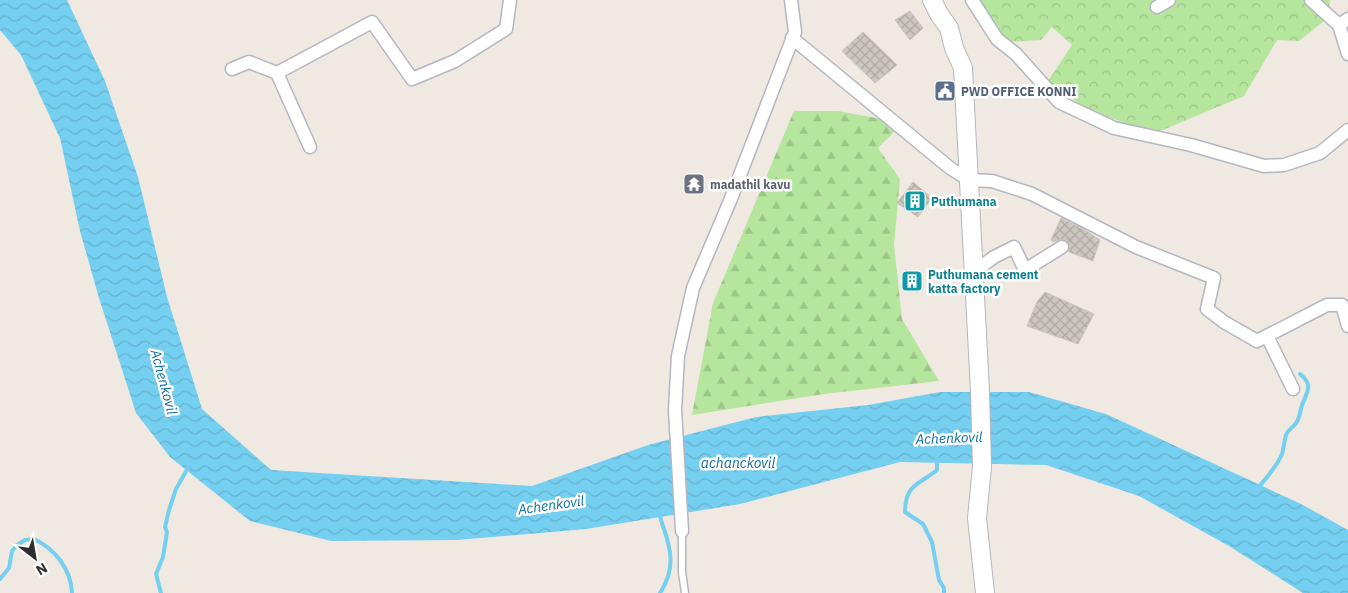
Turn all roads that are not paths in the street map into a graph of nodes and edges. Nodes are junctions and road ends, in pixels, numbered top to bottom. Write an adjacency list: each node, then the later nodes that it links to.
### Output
1 (510, 0): 12 (street)
2 (791, 0): 9 (street)
3 (932, 0): 15 (main road)
4 (972, 0): 13 (street)
5 (1169, 0): 7 (street)
6 (1311, 0): 8 (street)
7 (1157, 6)
8 (1343, 22): 10 (street)
9 (792, 38): 15 (street); 21 (street)
10 (1348, 54)
11 (232, 69): 12 (street)
12 (277, 72): 14 (street)
13 (1348, 130)
14 (310, 147)
15 (969, 180): 17 (main road); 19 (street)
16 (1062, 247): 17 (street)
17 (974, 280): 23 (main road)
18 (1348, 326): 19 (street)
19 (1268, 336): 20 (street)
20 (1293, 389)
21 (682, 531): 22 (lane)
22 (685, 593)
23 (985, 593)

